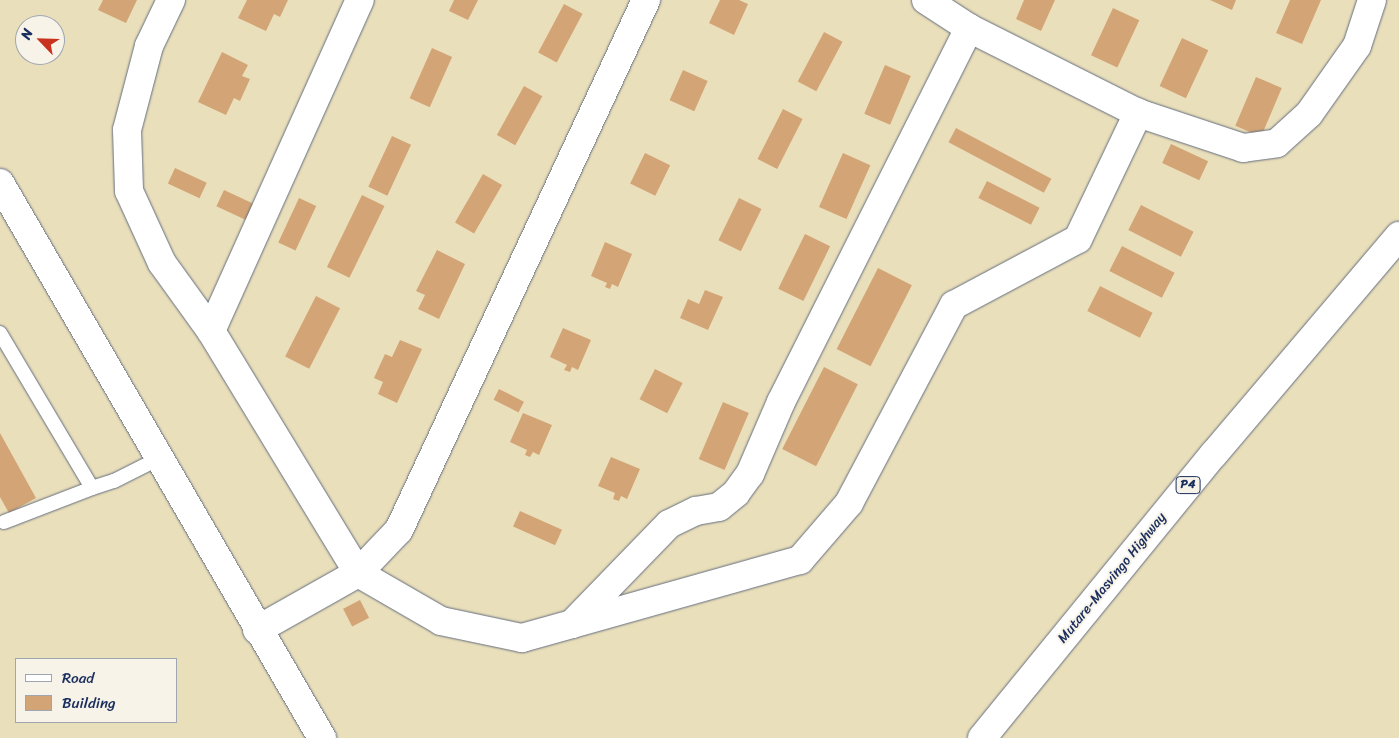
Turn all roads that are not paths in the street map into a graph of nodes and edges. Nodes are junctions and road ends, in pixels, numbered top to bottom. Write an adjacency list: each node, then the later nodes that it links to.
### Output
1 (171, 0): 10 (main road)
2 (360, 0): 10 (main road)
3 (646, 0): 15 (main road)
4 (926, 0): 6 (main road)
5 (1372, 0): 7 (main road)
6 (969, 28): 7 (main road); 16 (main road)
7 (1138, 113): 16 (main road)
8 (0, 183): 12 (main road)
9 (1399, 236): 19 (main road, Mutare-Masvingo Highway / P4)
10 (211, 331): 15 (main road)
11 (0, 334): 13 (lane)
12 (158, 459): 13 (lane); 17 (main road)
13 (92, 488): 14 (lane)
14 (4, 522)
15 (358, 573): 16 (main road); 17 (main road)
16 (572, 624)
17 (257, 630): 18 (main road)
18 (322, 738)
19 (982, 738)

